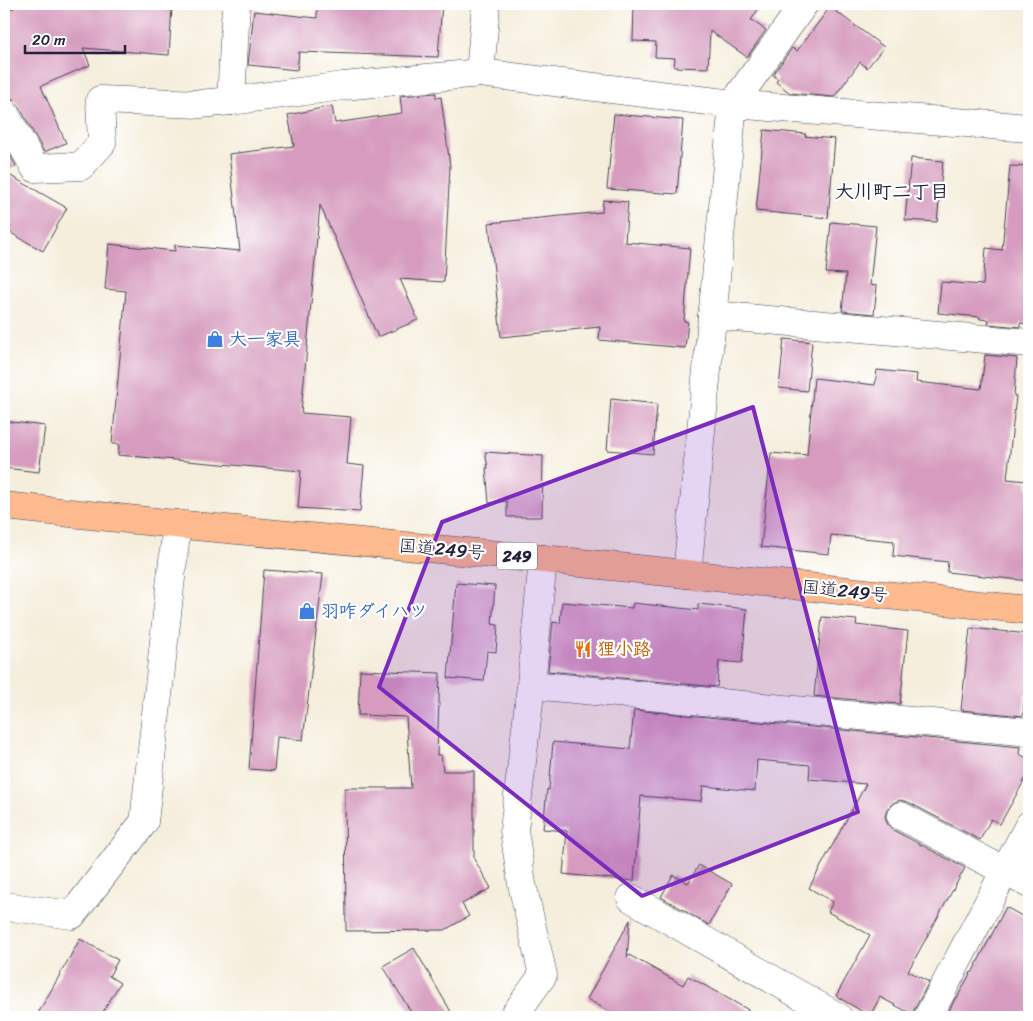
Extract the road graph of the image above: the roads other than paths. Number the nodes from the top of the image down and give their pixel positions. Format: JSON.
{"nodes":[{"id":1,"x":236,"y":4,"type":"edge"},
{"id":2,"x":486,"y":4,"type":"edge"},
{"id":3,"x":804,"y":4,"type":"edge"},
{"id":4,"x":480,"y":73,"type":"junction"},
{"id":5,"x":231,"y":101,"type":"junction"},
{"id":6,"x":733,"y":104,"type":"junction"},
{"id":7,"x":4,"y":112,"type":"edge"},
{"id":8,"x":1029,"y":128,"type":"edge"},
{"id":9,"x":712,"y":315,"type":"junction"},
{"id":10,"x":1029,"y":343,"type":"edge"},
{"id":11,"x":4,"y":506,"type":"edge"},
{"id":12,"x":177,"y":524,"type":"junction"},
{"id":13,"x":543,"y":559,"type":"junction"},
{"id":14,"x":687,"y":574,"type":"junction"},
{"id":15,"x":1029,"y":610,"type":"edge"},
{"id":16,"x":531,"y":685,"type":"junction"},
{"id":17,"x":1029,"y":732,"type":"edge"},
{"id":18,"x":901,"y":816,"type":"dead end"},
{"id":19,"x":1029,"y":825,"type":"edge"},
{"id":20,"x":1005,"y":871,"type":"junction"},
{"id":21,"x":1029,"y":884,"type":"edge"},
{"id":22,"x":631,"y":898,"type":"dead end"},
{"id":23,"x":4,"y":906,"type":"edge"},
{"id":24,"x":513,"y":1017,"type":"edge"},
{"id":25,"x":838,"y":1017,"type":"edge"},
{"id":26,"x":928,"y":1017,"type":"edge"}],
"edges":[{"from":1,"to":5,"type":"street"},
{"from":2,"to":4,"type":"street"},
{"from":3,"to":6,"type":"street"},
{"from":4,"to":5,"type":"street"},
{"from":4,"to":6,"type":"street"},
{"from":5,"to":7,"type":"street"},
{"from":6,"to":8,"type":"street"},
{"from":6,"to":9,"type":"street"},
{"from":9,"to":10,"type":"street"},
{"from":9,"to":14,"type":"street"},
{"from":11,"to":12,"type":"highway","name":"国道249号","number":"249"},
{"from":12,"to":13,"type":"highway","name":"国道249号","number":"249"},
{"from":12,"to":23,"type":"street"},
{"from":13,"to":14,"type":"highway","name":"国道249号","number":"249"},
{"from":13,"to":16,"type":"street"},
{"from":14,"to":15,"type":"highway","name":"国道249号","number":"249"},
{"from":16,"to":17,"type":"street"},
{"from":16,"to":24,"type":"street"},
{"from":18,"to":20,"type":"street"},
{"from":19,"to":20,"type":"street"},
{"from":20,"to":21,"type":"street"},
{"from":20,"to":26,"type":"street"},
{"from":22,"to":25,"type":"street"}]}
